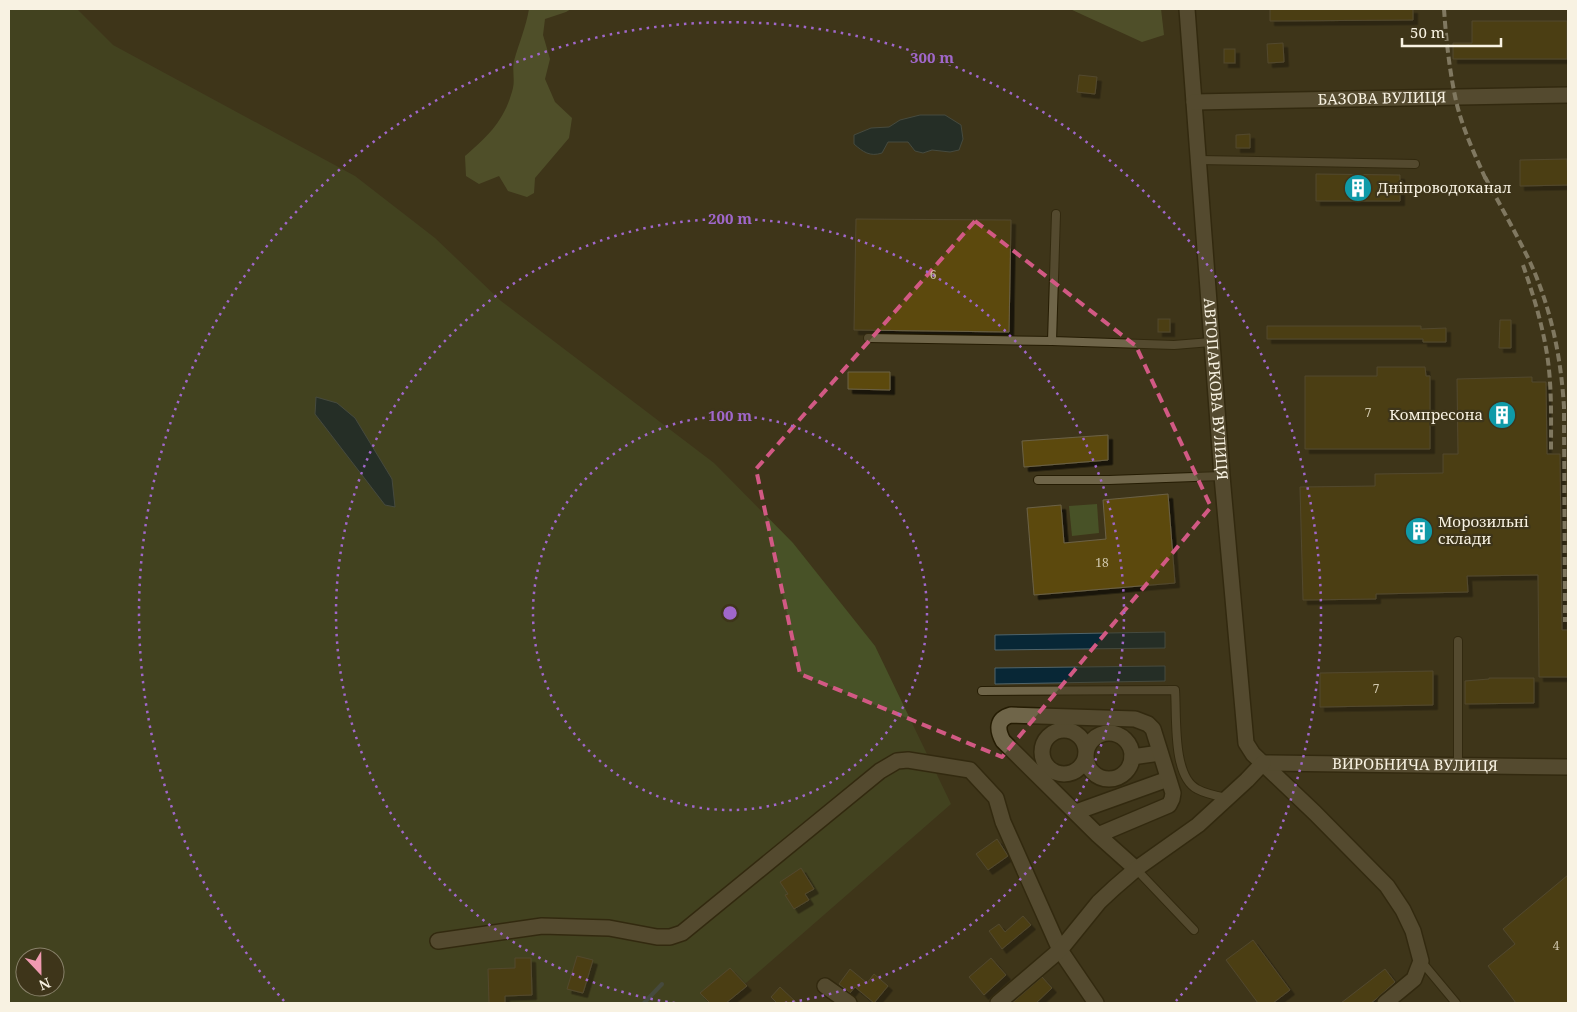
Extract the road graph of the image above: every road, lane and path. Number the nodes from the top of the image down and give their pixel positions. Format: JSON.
{"nodes":[{"id":1,"x":1187,"y":9,"type":"edge"},
{"id":2,"x":1568,"y":95,"type":"edge"},
{"id":3,"x":1194,"y":102,"type":"junction"},
{"id":4,"x":1198,"y":160,"type":"junction"},
{"id":5,"x":1415,"y":164,"type":"dead end"},
{"id":6,"x":1056,"y":214,"type":"dead end"},
{"id":7,"x":868,"y":338,"type":"dead end"},
{"id":8,"x":1052,"y":342,"type":"junction"},
{"id":9,"x":1211,"y":342,"type":"junction"},
{"id":10,"x":1222,"y":476,"type":"junction"},
{"id":11,"x":1038,"y":480,"type":"dead end"},
{"id":12,"x":1458,"y":641,"type":"dead end"},
{"id":13,"x":982,"y":691,"type":"dead end"},
{"id":14,"x":1160,"y":753,"type":"junction"},
{"id":15,"x":1132,"y":757,"type":"junction"},
{"id":16,"x":1264,"y":762,"type":"junction"},
{"id":17,"x":1458,"y":766,"type":"junction"},
{"id":18,"x":1568,"y":767,"type":"edge"},
{"id":19,"x":1168,"y":779,"type":"junction"},
{"id":20,"x":1227,"y":798,"type":"junction"},
{"id":21,"x":1076,"y":812,"type":"junction"},
{"id":22,"x":1098,"y":835,"type":"junction"},
{"id":23,"x":1136,"y":869,"type":"junction"},
{"id":24,"x":1194,"y":930,"type":"dead end"},
{"id":25,"x":438,"y":941,"type":"dead end"},
{"id":26,"x":1060,"y":950,"type":"junction"},
{"id":27,"x":1421,"y":961,"type":"junction"},
{"id":28,"x":825,"y":986,"type":"dead end"},
{"id":29,"x":849,"y":1003,"type":"edge"},
{"id":30,"x":998,"y":1003,"type":"edge"},
{"id":31,"x":1096,"y":1003,"type":"edge"},
{"id":32,"x":1385,"y":1003,"type":"edge"},
{"id":33,"x":1456,"y":1003,"type":"edge"}],
"edges":[{"from":1,"to":3,"type":"street","name":"АВТОПАРКОВА ВУЛИЦЯ"},
{"from":2,"to":3,"type":"street","name":"БАЗОВА ВУЛИЦЯ"},
{"from":3,"to":4,"type":"street","name":"АВТОПАРКОВА ВУЛИЦЯ"},
{"from":4,"to":5,"type":"lane"},
{"from":4,"to":9,"type":"street","name":"АВТОПАРКОВА ВУЛИЦЯ"},
{"from":6,"to":8,"type":"lane"},
{"from":7,"to":8,"type":"lane"},
{"from":8,"to":9,"type":"lane"},
{"from":9,"to":10,"type":"street","name":"АВТОПАРКОВА ВУЛИЦЯ"},
{"from":10,"to":11,"type":"lane"},
{"from":10,"to":16,"type":"street","name":"АВТОПАРКОВА ВУЛИЦЯ"},
{"from":12,"to":17,"type":"lane"},
{"from":13,"to":20,"type":"lane"},
{"from":14,"to":15,"type":"street"},
{"from":14,"to":19,"type":"street"},
{"from":14,"to":21,"type":"street"},
{"from":15,"to":15,"type":"street"},
{"from":16,"to":17,"type":"street","name":"ВИРОБНИЧА ВУЛИЦЯ"},
{"from":16,"to":20,"type":"street"},
{"from":16,"to":27,"type":"street","name":"АВТОПАРКОВА ВУЛИЦЯ"},
{"from":17,"to":18,"type":"street","name":"ВИРОБНИЧА ВУЛИЦЯ"},
{"from":19,"to":21,"type":"street"},
{"from":19,"to":22,"type":"street"},
{"from":20,"to":23,"type":"street"},
{"from":21,"to":22,"type":"street"},
{"from":22,"to":23,"type":"street"},
{"from":23,"to":24,"type":"lane"},
{"from":23,"to":26,"type":"street"},
{"from":25,"to":26,"type":"street"},
{"from":26,"to":30,"type":"street"},
{"from":26,"to":31,"type":"street"},
{"from":27,"to":32,"type":"street"},
{"from":27,"to":33,"type":"lane"},
{"from":28,"to":29,"type":"street"}]}
